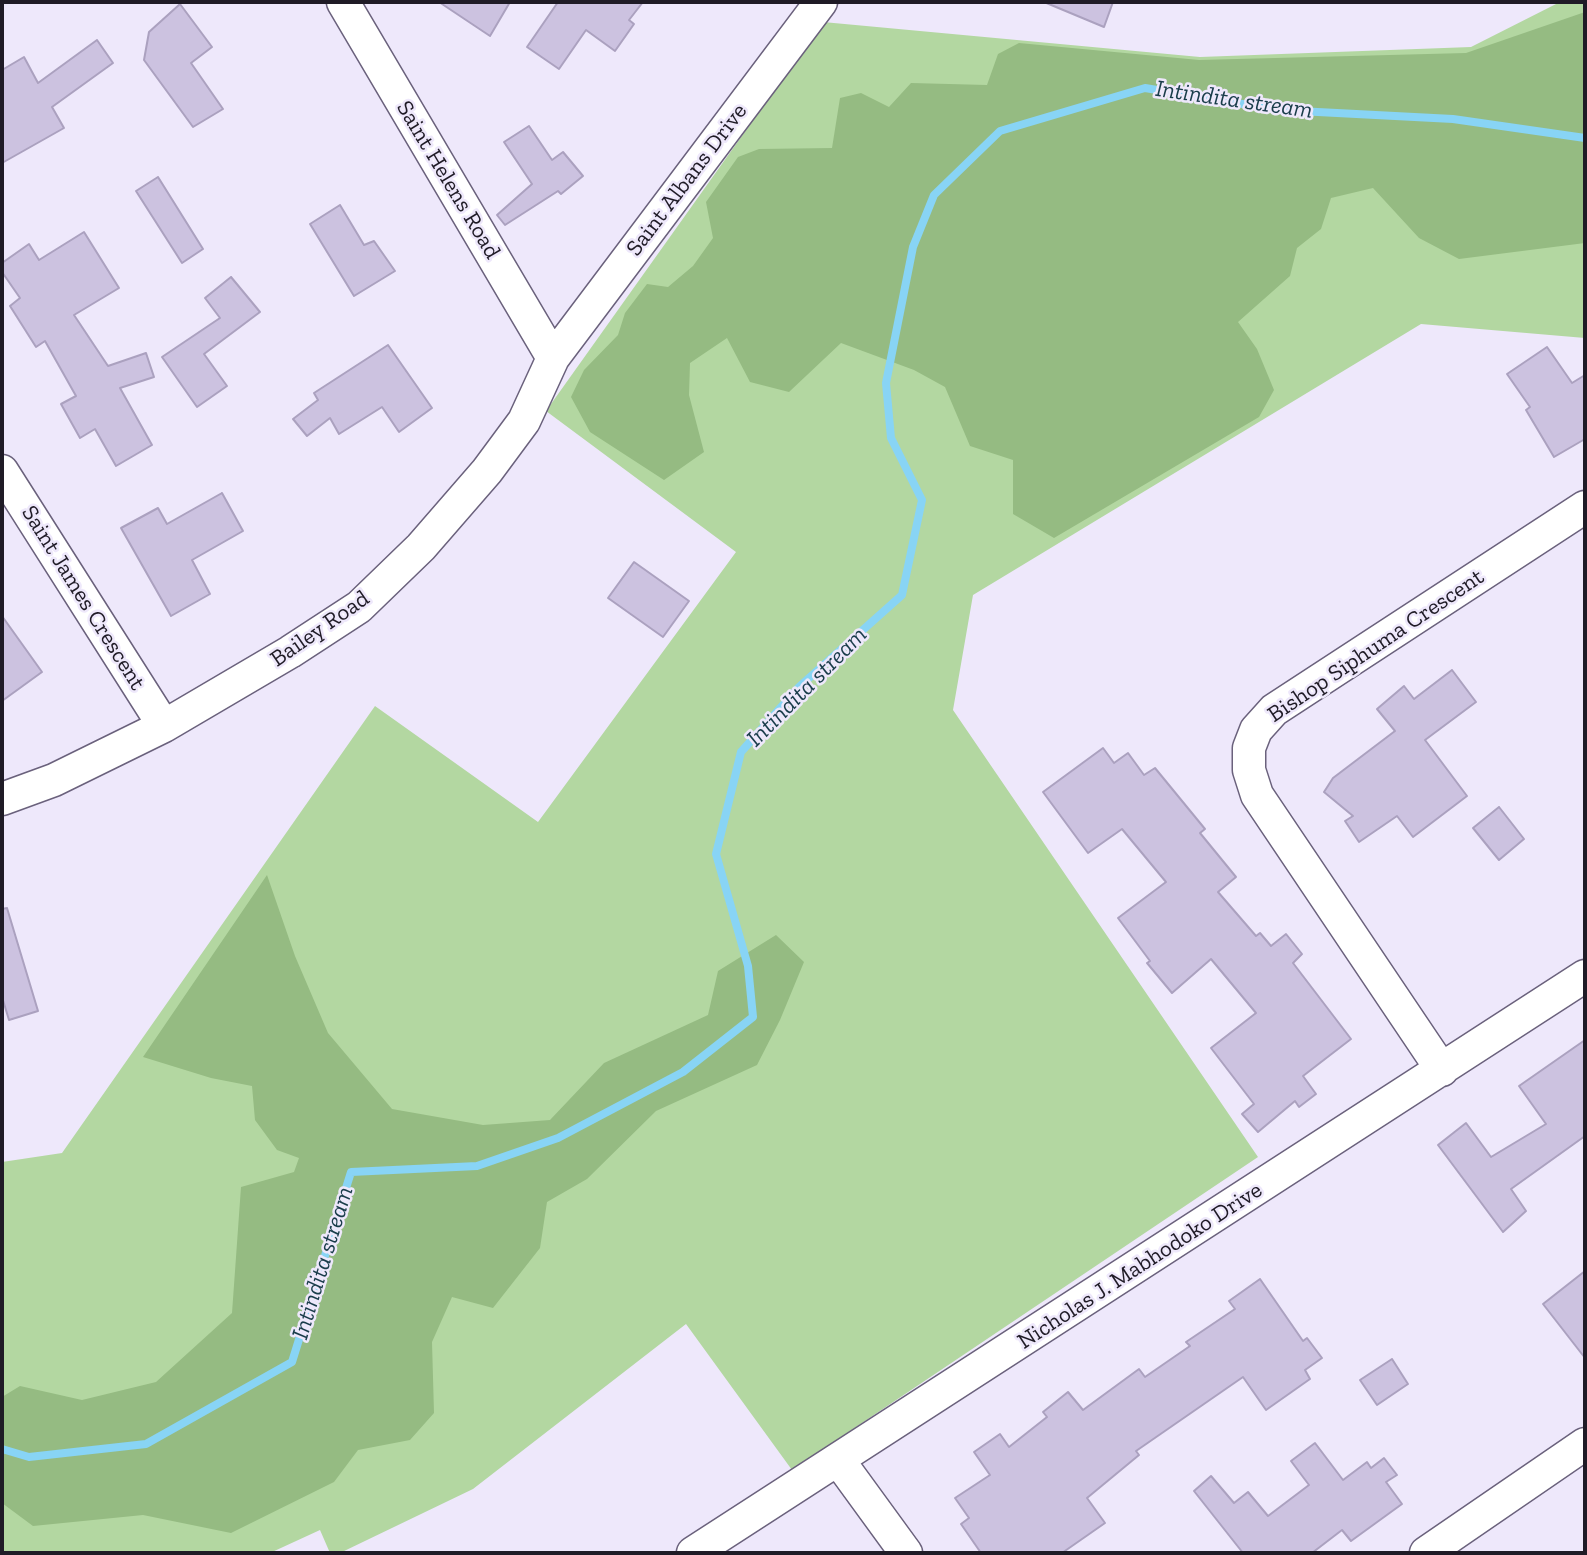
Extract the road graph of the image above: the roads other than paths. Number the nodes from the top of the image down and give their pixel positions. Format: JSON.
{"nodes":[{"id":1,"x":343,"y":2,"type":"edge"},
{"id":2,"x":821,"y":2,"type":"edge"},
{"id":3,"x":553,"y":358,"type":"junction"},
{"id":4,"x":2,"y":471,"type":"edge"},
{"id":5,"x":1585,"y":507,"type":"edge"},
{"id":6,"x":164,"y":726,"type":"junction"},
{"id":7,"x":2,"y":799,"type":"edge"},
{"id":8,"x":1585,"y":976,"type":"edge"},
{"id":9,"x":1442,"y":1070,"type":"junction"},
{"id":10,"x":1585,"y":1444,"type":"edge"},
{"id":11,"x":839,"y":1461,"type":"junction"},
{"id":12,"x":693,"y":1553,"type":"edge"},
{"id":13,"x":906,"y":1553,"type":"edge"},
{"id":14,"x":1426,"y":1553,"type":"edge"}],
"edges":[{"from":1,"to":3,"type":"street","name":"Saint Helens Road"},
{"from":2,"to":3,"type":"street","name":"Saint Albans Drive"},
{"from":3,"to":6,"type":"street","name":"Bailey Road"},
{"from":4,"to":6,"type":"street","name":"Saint James Crescent"},
{"from":5,"to":9,"type":"street","name":"Bishop Siphuma Crescent"},
{"from":6,"to":7,"type":"street","name":"Bailey Road"},
{"from":8,"to":9,"type":"street","name":"Nicholas J. Mabhodoko Drive"},
{"from":9,"to":11,"type":"street","name":"Nicholas J. Mabhodoko Drive"},
{"from":10,"to":14,"type":"street"},
{"from":11,"to":12,"type":"street","name":"Nicholas J. Mabhodoko Drive"},
{"from":11,"to":13,"type":"street"}]}
